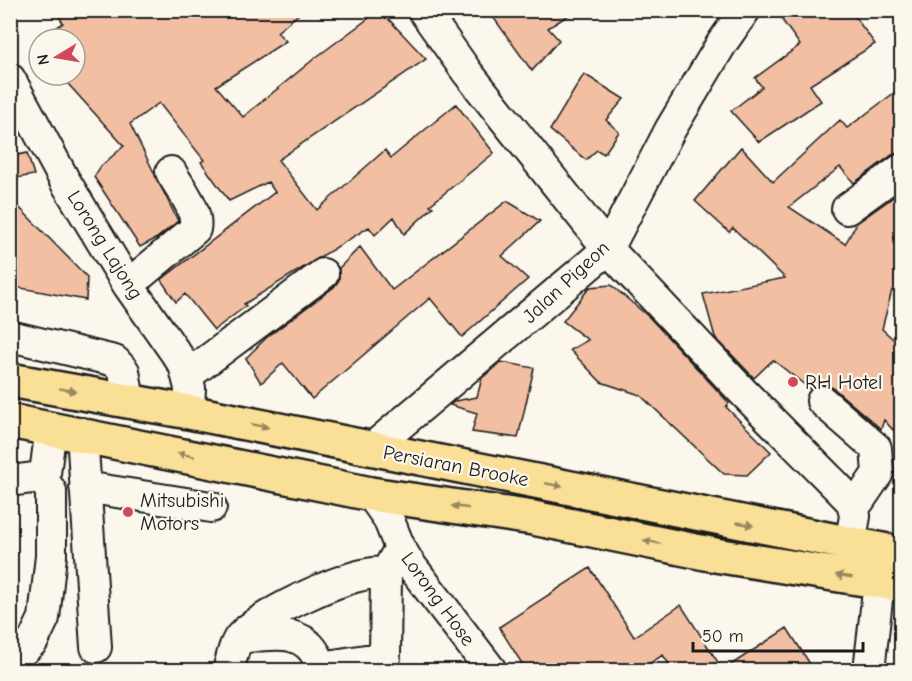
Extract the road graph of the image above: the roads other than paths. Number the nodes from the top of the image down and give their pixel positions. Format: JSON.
{"nodes":[{"id":1,"x":423,"y":10,"type":"edge"},
{"id":2,"x":745,"y":10,"type":"edge"},
{"id":3,"x":10,"y":79,"type":"edge"},
{"id":4,"x":902,"y":169,"type":"edge"},
{"id":5,"x":171,"y":172,"type":"dead end"},
{"id":6,"x":847,"y":209,"type":"dead end"},
{"id":7,"x":608,"y":249,"type":"junction"},
{"id":8,"x":322,"y":274,"type":"dead end"},
{"id":9,"x":128,"y":285,"type":"junction"},
{"id":10,"x":10,"y":336,"type":"edge"},
{"id":11,"x":188,"y":375,"type":"junction"},
{"id":12,"x":10,"y":380,"type":"edge"},
{"id":13,"x":129,"y":401,"type":"junction"},
{"id":14,"x":822,"y":401,"type":"dead end"},
{"id":15,"x":189,"y":412,"type":"junction"},
{"id":16,"x":10,"y":421,"type":"edge"},
{"id":17,"x":51,"y":428,"type":"junction"},
{"id":18,"x":82,"y":434,"type":"junction"},
{"id":19,"x":371,"y":449,"type":"junction"},
{"id":20,"x":45,"y":480,"type":"junction"},
{"id":21,"x":10,"y":481,"type":"edge"},
{"id":22,"x":85,"y":487,"type":"junction"},
{"id":23,"x":371,"y":494,"type":"junction"},
{"id":24,"x":852,"y":502,"type":"junction"},
{"id":25,"x":211,"y":507,"type":"dead end"},
{"id":26,"x":850,"y":545,"type":"junction"},
{"id":27,"x":902,"y":554,"type":"edge"},
{"id":28,"x":392,"y":560,"type":"junction"},
{"id":29,"x":890,"y":584,"type":"edge"},
{"id":30,"x":239,"y":638,"type":"junction"},
{"id":31,"x":96,"y":647,"type":"dead end"},
{"id":32,"x":10,"y":658,"type":"edge"},
{"id":33,"x":228,"y":670,"type":"edge"},
{"id":34,"x":491,"y":670,"type":"edge"},
{"id":35,"x":868,"y":670,"type":"edge"}],
"edges":[{"from":1,"to":7,"type":"street"},
{"from":2,"to":7,"type":"street","name":"Jalan Pigeon"},
{"from":3,"to":9,"type":"street","name":"Lorong Lajong"},
{"from":4,"to":6,"type":"street"},
{"from":5,"to":9,"type":"street"},
{"from":7,"to":19,"type":"street","name":"Jalan Pigeon"},
{"from":7,"to":24,"type":"street"},
{"from":8,"to":11,"type":"street"},
{"from":9,"to":11,"type":"street","name":"Lorong Lajong"},
{"from":10,"to":13,"type":"street"},
{"from":11,"to":15,"type":"street"},
{"from":12,"to":13,"type":"main road","name":"Persiaran Brooke","one_way":true},
{"from":13,"to":15,"type":"main road","name":"Persiaran Brooke"},
{"from":14,"to":24,"type":"street"},
{"from":15,"to":19,"type":"main road","name":"Persiaran Brooke","one_way":true},
{"from":16,"to":17,"type":"main road","name":"Persiaran Brooke"},
{"from":17,"to":18,"type":"main road","name":"Persiaran Brooke"},
{"from":17,"to":20,"type":"street"},
{"from":18,"to":22,"type":"street"},
{"from":23,"to":18,"type":"main road","name":"Persiaran Brooke","one_way":true},
{"from":19,"to":26,"type":"main road","name":"Persiaran Brooke","one_way":true},
{"from":20,"to":21,"type":"street"},
{"from":20,"to":32,"type":"street"},
{"from":22,"to":25,"type":"street"},
{"from":22,"to":31,"type":"street"},
{"from":23,"to":28,"type":"street","name":"Lorong Hose"},
{"from":29,"to":23,"type":"main road","name":"Persiaran Brooke","one_way":true},
{"from":24,"to":26,"type":"street"},
{"from":26,"to":27,"type":"main road","name":"Persiaran Brooke"},
{"from":28,"to":30,"type":"street"},
{"from":28,"to":30,"type":"street"},
{"from":28,"to":34,"type":"street","name":"Lorong Hose"},
{"from":29,"to":35,"type":"street"},
{"from":30,"to":33,"type":"street"}]}
